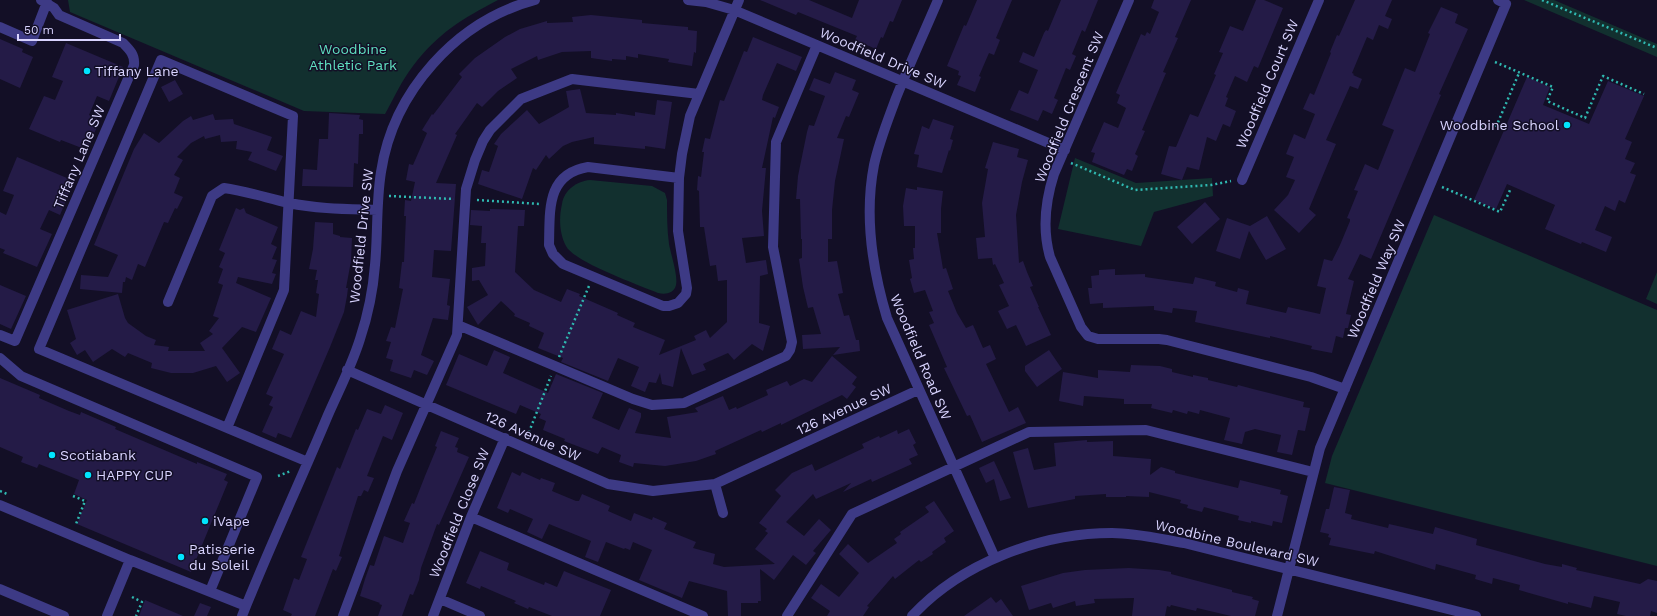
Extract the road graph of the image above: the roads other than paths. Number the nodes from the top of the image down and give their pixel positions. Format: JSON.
{"nodes":[{"id":1,"x":535,"y":0,"type":"edge"},
{"id":2,"x":688,"y":0,"type":"edge"},
{"id":3,"x":739,"y":0,"type":"edge"},
{"id":4,"x":938,"y":0,"type":"edge"},
{"id":5,"x":1129,"y":0,"type":"edge"},
{"id":6,"x":1319,"y":0,"type":"edge"},
{"id":7,"x":1502,"y":2,"type":"edge"},
{"id":8,"x":48,"y":3,"type":"edge"},
{"id":9,"x":734,"y":10,"type":"junction"},
{"id":10,"x":0,"y":27,"type":"edge"},
{"id":11,"x":817,"y":46,"type":"junction"},
{"id":12,"x":903,"y":82,"type":"junction"},
{"id":13,"x":698,"y":94,"type":"junction"},
{"id":14,"x":1065,"y":150,"type":"junction"},
{"id":15,"x":678,"y":178,"type":"junction"},
{"id":16,"x":1242,"y":180,"type":"road end"},
{"id":17,"x":289,"y":203,"type":"junction"},
{"id":18,"x":378,"y":210,"type":"junction"},
{"id":19,"x":168,"y":302,"type":"dead end"},
{"id":20,"x":458,"y":325,"type":"junction"},
{"id":21,"x":0,"y":335,"type":"edge"},
{"id":22,"x":0,"y":358,"type":"edge"},
{"id":23,"x":347,"y":370,"type":"junction"},
{"id":24,"x":1345,"y":389,"type":"junction"},
{"id":25,"x":918,"y":390,"type":"junction"},
{"id":26,"x":425,"y":404,"type":"junction"},
{"id":27,"x":227,"y":428,"type":"junction"},
{"id":28,"x":505,"y":438,"type":"junction"},
{"id":29,"x":308,"y":462,"type":"junction"},
{"id":30,"x":954,"y":468,"type":"junction"},
{"id":31,"x":1313,"y":472,"type":"junction"},
{"id":32,"x":715,"y":484,"type":"junction"},
{"id":33,"x":0,"y":504,"type":"edge"},
{"id":34,"x":723,"y":513,"type":"dead end"},
{"id":35,"x":471,"y":517,"type":"junction"},
{"id":36,"x":995,"y":558,"type":"junction"},
{"id":37,"x":130,"y":560,"type":"junction"},
{"id":38,"x":1290,"y":570,"type":"junction"},
{"id":39,"x":0,"y":589,"type":"edge"},
{"id":40,"x":210,"y":591,"type":"junction"},
{"id":41,"x":440,"y":599,"type":"junction"},
{"id":42,"x":244,"y":611,"type":"edge"},
{"id":43,"x":64,"y":616,"type":"edge"},
{"id":44,"x":107,"y":616,"type":"edge"},
{"id":45,"x":343,"y":616,"type":"edge"},
{"id":46,"x":433,"y":616,"type":"edge"},
{"id":47,"x":480,"y":616,"type":"edge"},
{"id":48,"x":703,"y":616,"type":"edge"},
{"id":49,"x":787,"y":616,"type":"edge"},
{"id":50,"x":912,"y":616,"type":"edge"},
{"id":51,"x":1277,"y":616,"type":"edge"},
{"id":52,"x":1476,"y":616,"type":"edge"}],
"edges":[{"from":1,"to":18,"type":"street","name":"Woodfield Drive SW"},
{"from":2,"to":9,"type":"street","name":"Woodfield Drive SW"},
{"from":3,"to":9,"type":"street"},
{"from":4,"to":12,"type":"street","name":"Woodfield Road SW"},
{"from":5,"to":14,"type":"street","name":"Woodfield Crescent SW"},
{"from":6,"to":16,"type":"street","name":"Woodfield Court SW"},
{"from":7,"to":24,"type":"street","name":"Woodfield Way SW"},
{"from":8,"to":10,"type":"street","name":"Tiffany Lane SW"},
{"from":8,"to":21,"type":"street","name":"Tiffany Lane SW"},
{"from":9,"to":11,"type":"street","name":"Woodfield Drive SW"},
{"from":9,"to":13,"type":"street"},
{"from":11,"to":12,"type":"street","name":"Woodfield Drive SW"},
{"from":11,"to":20,"type":"street"},
{"from":12,"to":14,"type":"street","name":"Woodfield Drive SW"},
{"from":12,"to":25,"type":"street","name":"Woodfield Road SW"},
{"from":13,"to":15,"type":"street"},
{"from":13,"to":20,"type":"street"},
{"from":14,"to":24,"type":"street","name":"Woodfield Crescent SW"},
{"from":15,"to":15,"type":"street"},
{"from":17,"to":18,"type":"street"},
{"from":17,"to":19,"type":"street"},
{"from":17,"to":27,"type":"street"},
{"from":17,"to":27,"type":"street"},
{"from":18,"to":23,"type":"street","name":"Woodfield Drive SW"},
{"from":20,"to":26,"type":"street"},
{"from":22,"to":40,"type":"street"},
{"from":23,"to":26,"type":"street","name":"126 Avenue SW"},
{"from":23,"to":29,"type":"street","name":"Woodfield Drive SW"},
{"from":24,"to":31,"type":"street","name":"Woodfield Way SW"},
{"from":25,"to":30,"type":"street","name":"Woodfield Road SW"},
{"from":25,"to":32,"type":"street","name":"126 Avenue SW"},
{"from":26,"to":28,"type":"street","name":"126 Avenue SW"},
{"from":26,"to":45,"type":"street"},
{"from":27,"to":29,"type":"street"},
{"from":28,"to":32,"type":"street","name":"126 Avenue SW"},
{"from":28,"to":35,"type":"street","name":"Woodfield Close SW"},
{"from":29,"to":42,"type":"street","name":"Woodfield Drive SW"},
{"from":30,"to":31,"type":"street"},
{"from":30,"to":36,"type":"street","name":"Woodfield Road SW"},
{"from":30,"to":49,"type":"street"},
{"from":31,"to":38,"type":"street","name":"Woodfield Way SW"},
{"from":32,"to":34,"type":"street"},
{"from":33,"to":37,"type":"street"},
{"from":35,"to":41,"type":"street","name":"Woodfield Close SW"},
{"from":35,"to":48,"type":"street"},
{"from":36,"to":38,"type":"street","name":"Woodbine Boulevard SW"},
{"from":36,"to":50,"type":"street","name":"Woodbine Boulevard SW"},
{"from":37,"to":40,"type":"street"},
{"from":37,"to":44,"type":"street"},
{"from":38,"to":51,"type":"street","name":"Woodfield Way SW"},
{"from":38,"to":52,"type":"street","name":"Woodbine Boulevard SW"},
{"from":39,"to":43,"type":"street"},
{"from":40,"to":42,"type":"street"},
{"from":41,"to":46,"type":"street","name":"Woodfield Close SW"},
{"from":41,"to":47,"type":"street","name":"Woodfield Close SW"}]}
